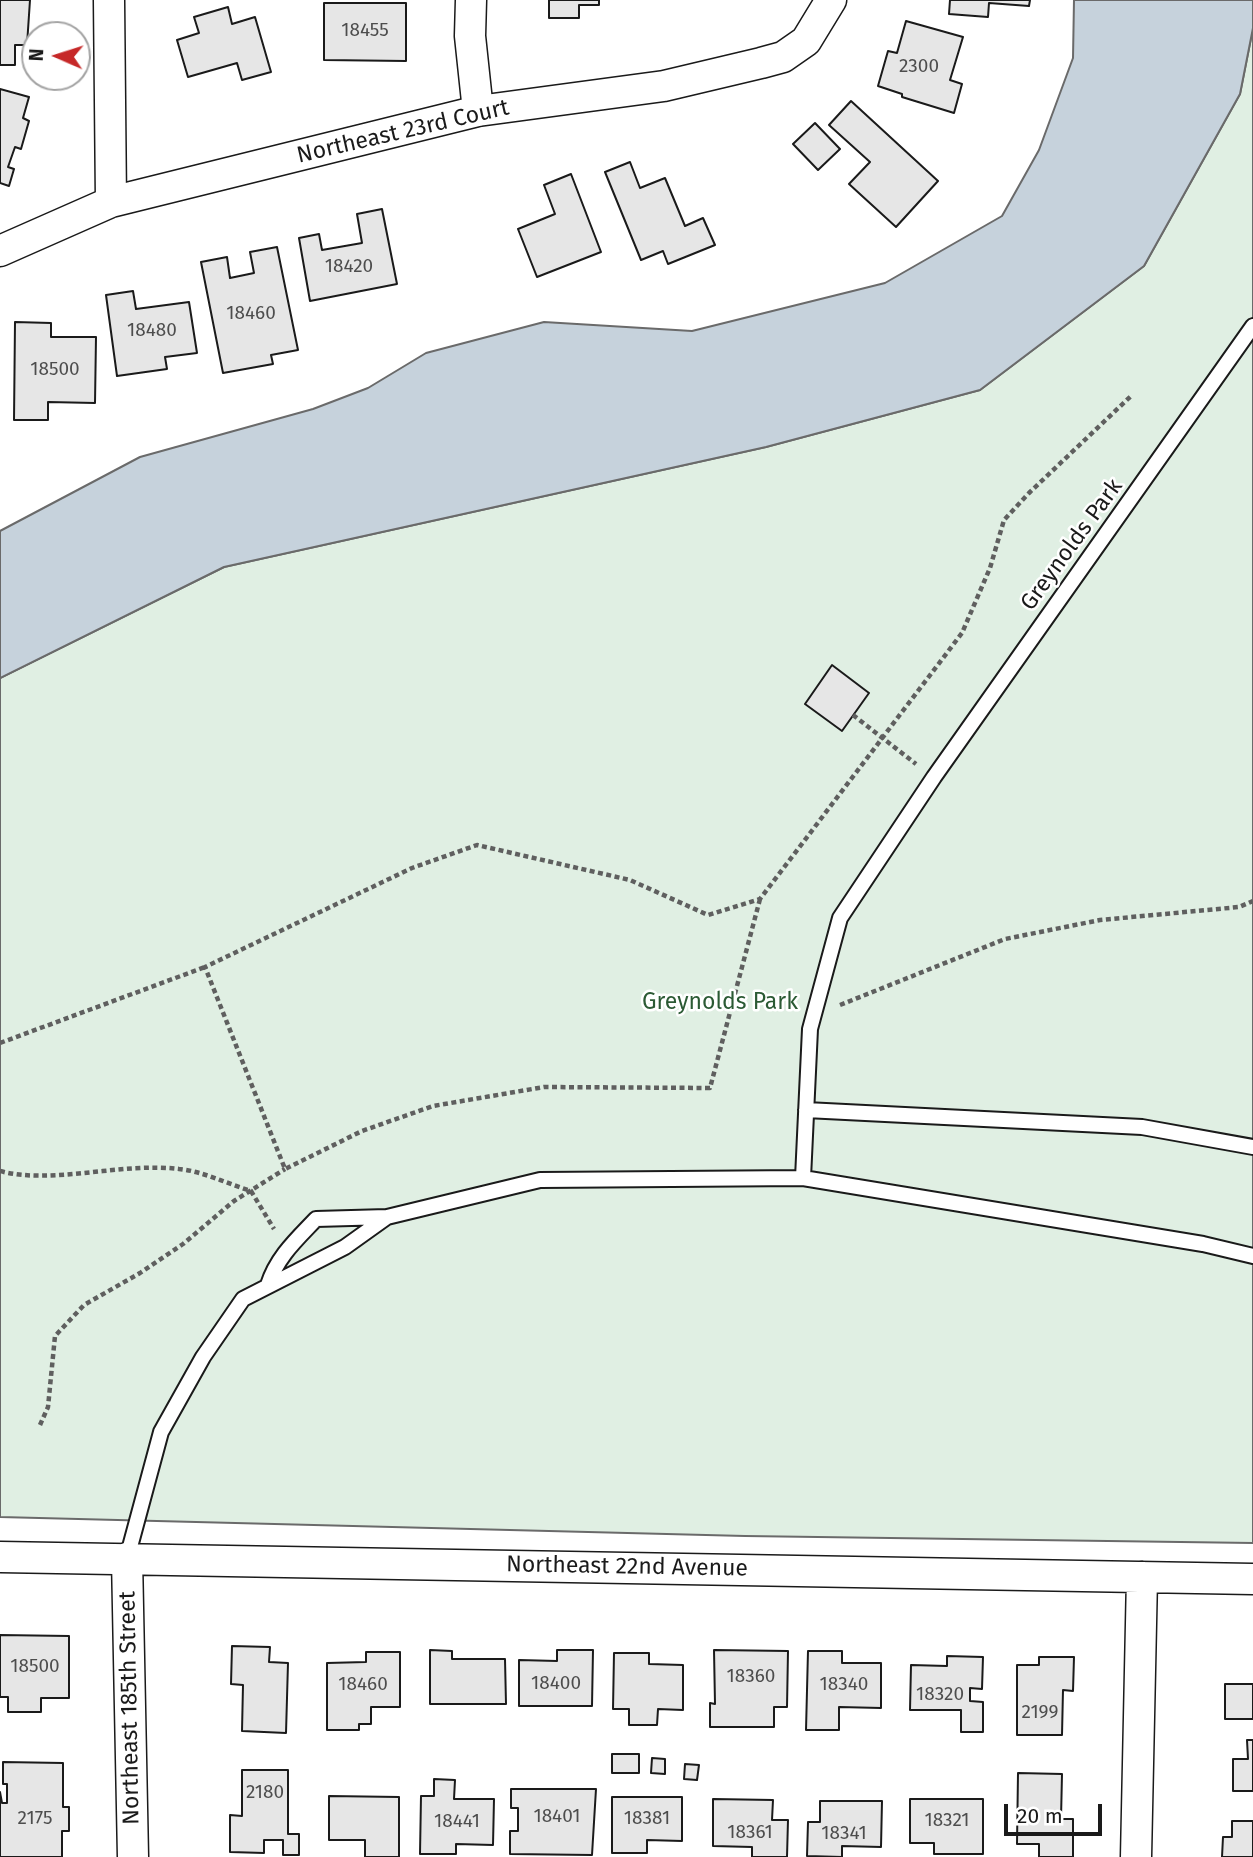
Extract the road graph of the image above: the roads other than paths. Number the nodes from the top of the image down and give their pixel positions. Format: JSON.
{"nodes":[{"id":1,"x":109,"y":0,"type":"edge"},
{"id":2,"x":471,"y":0,"type":"edge"},
{"id":3,"x":831,"y":0,"type":"edge"},
{"id":4,"x":478,"y":111,"type":"junction"},
{"id":5,"x":111,"y":202,"type":"junction"},
{"id":6,"x":0,"y":251,"type":"edge"},
{"id":7,"x":1253,"y":326,"type":"edge"},
{"id":8,"x":806,"y":1110,"type":"junction"},
{"id":9,"x":1253,"y":1147,"type":"edge"},
{"id":10,"x":803,"y":1178,"type":"junction"},
{"id":11,"x":387,"y":1217,"type":"junction"},
{"id":12,"x":1253,"y":1256,"type":"edge"},
{"id":13,"x":268,"y":1285,"type":"junction"},
{"id":14,"x":0,"y":1557,"type":"edge"},
{"id":15,"x":127,"y":1558,"type":"junction"},
{"id":16,"x":1142,"y":1577,"type":"junction"},
{"id":17,"x":1253,"y":1578,"type":"edge"},
{"id":18,"x":133,"y":1857,"type":"edge"},
{"id":19,"x":1136,"y":1857,"type":"edge"}],
"edges":[{"from":1,"to":5,"type":"street"},
{"from":2,"to":4,"type":"street"},
{"from":3,"to":4,"type":"street","name":"Northeast 23rd Court"},
{"from":4,"to":5,"type":"street","name":"Northeast 23rd Court"},
{"from":5,"to":6,"type":"street","name":"Northeast 23rd Court"},
{"from":7,"to":8,"type":"lane","name":"Greynolds Park"},
{"from":8,"to":9,"type":"lane"},
{"from":8,"to":10,"type":"lane","name":"Greynolds Park"},
{"from":10,"to":11,"type":"lane"},
{"from":10,"to":12,"type":"lane"},
{"from":11,"to":13,"type":"lane"},
{"from":11,"to":13,"type":"lane"},
{"from":13,"to":15,"type":"lane"},
{"from":14,"to":15,"type":"street","name":"Northeast 22nd Avenue"},
{"from":15,"to":16,"type":"street","name":"Northeast 22nd Avenue"},
{"from":15,"to":18,"type":"street","name":"Northeast 185th Street"},
{"from":16,"to":17,"type":"street","name":"Northeast 22nd Avenue"},
{"from":16,"to":19,"type":"street"}]}
